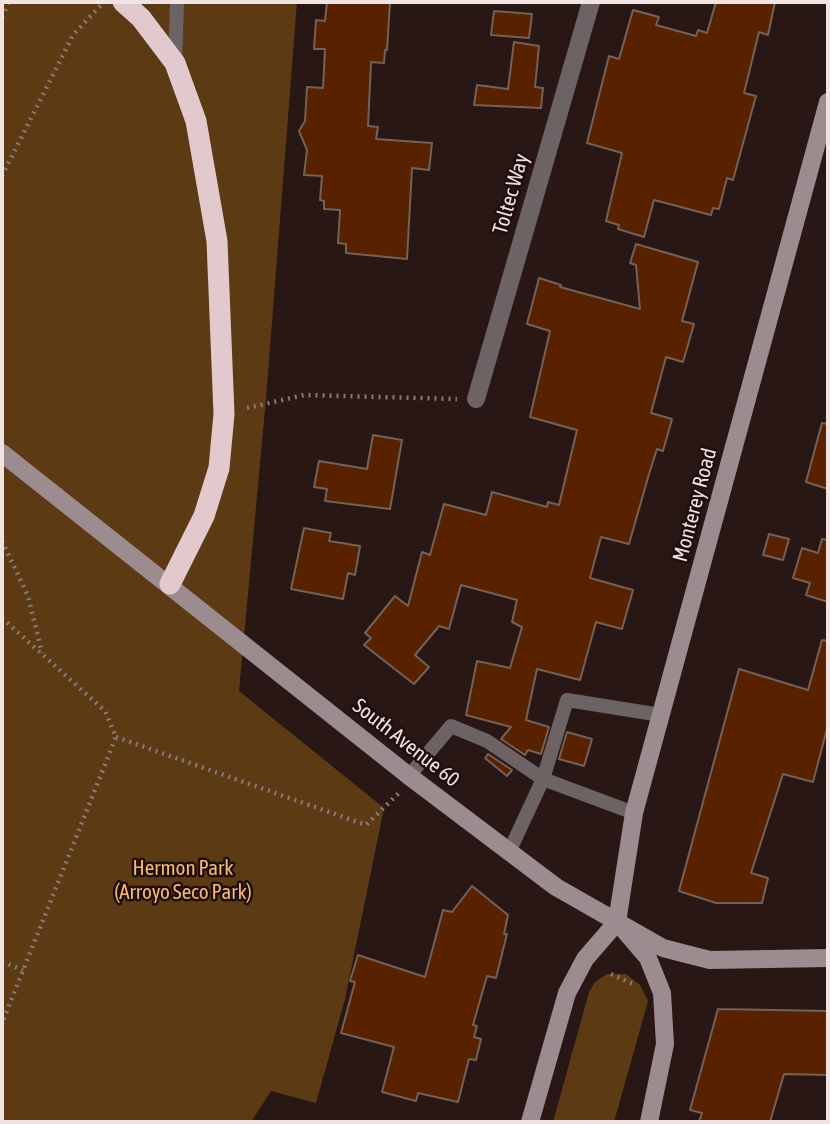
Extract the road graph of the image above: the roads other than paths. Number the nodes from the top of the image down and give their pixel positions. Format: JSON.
{"nodes":[{"id":1,"x":123,"y":2,"type":"edge"},
{"id":2,"x":177,"y":2,"type":"edge"},
{"id":3,"x":591,"y":2,"type":"edge"},
{"id":4,"x":175,"y":63,"type":"junction"},
{"id":5,"x":828,"y":102,"type":"edge"},
{"id":6,"x":475,"y":399,"type":"road end"},
{"id":7,"x":2,"y":453,"type":"edge"},
{"id":8,"x":170,"y":584,"type":"junction"},
{"id":9,"x":661,"y":715,"type":"junction"},
{"id":10,"x":411,"y":777,"type":"junction"},
{"id":11,"x":543,"y":779,"type":"junction"},
{"id":12,"x":634,"y":813,"type":"junction"},
{"id":13,"x":509,"y":852,"type":"junction"},
{"id":14,"x":617,"y":922,"type":"junction"},
{"id":15,"x":828,"y":958,"type":"edge"},
{"id":16,"x":530,"y":1122,"type":"edge"},
{"id":17,"x":649,"y":1122,"type":"edge"}],
"edges":[{"from":1,"to":4,"type":"highway"},
{"from":2,"to":4,"type":"lane"},
{"from":3,"to":6,"type":"street","name":"Toltec Way"},
{"from":4,"to":8,"type":"highway"},
{"from":5,"to":9,"type":"street","name":"Monterey Road"},
{"from":7,"to":8,"type":"street","name":"South Avenue 60"},
{"from":8,"to":10,"type":"street","name":"South Avenue 60"},
{"from":9,"to":11,"type":"lane"},
{"from":9,"to":12,"type":"street","name":"Monterey Road"},
{"from":10,"to":11,"type":"lane"},
{"from":10,"to":13,"type":"street","name":"South Avenue 60"},
{"from":11,"to":12,"type":"lane"},
{"from":11,"to":13,"type":"lane"},
{"from":12,"to":14,"type":"street","name":"Monterey Road"},
{"from":13,"to":14,"type":"street","name":"South Avenue 60"},
{"from":14,"to":15,"type":"street","name":"South Avenue 60"},
{"from":14,"to":16,"type":"street"},
{"from":14,"to":17,"type":"street"}]}
